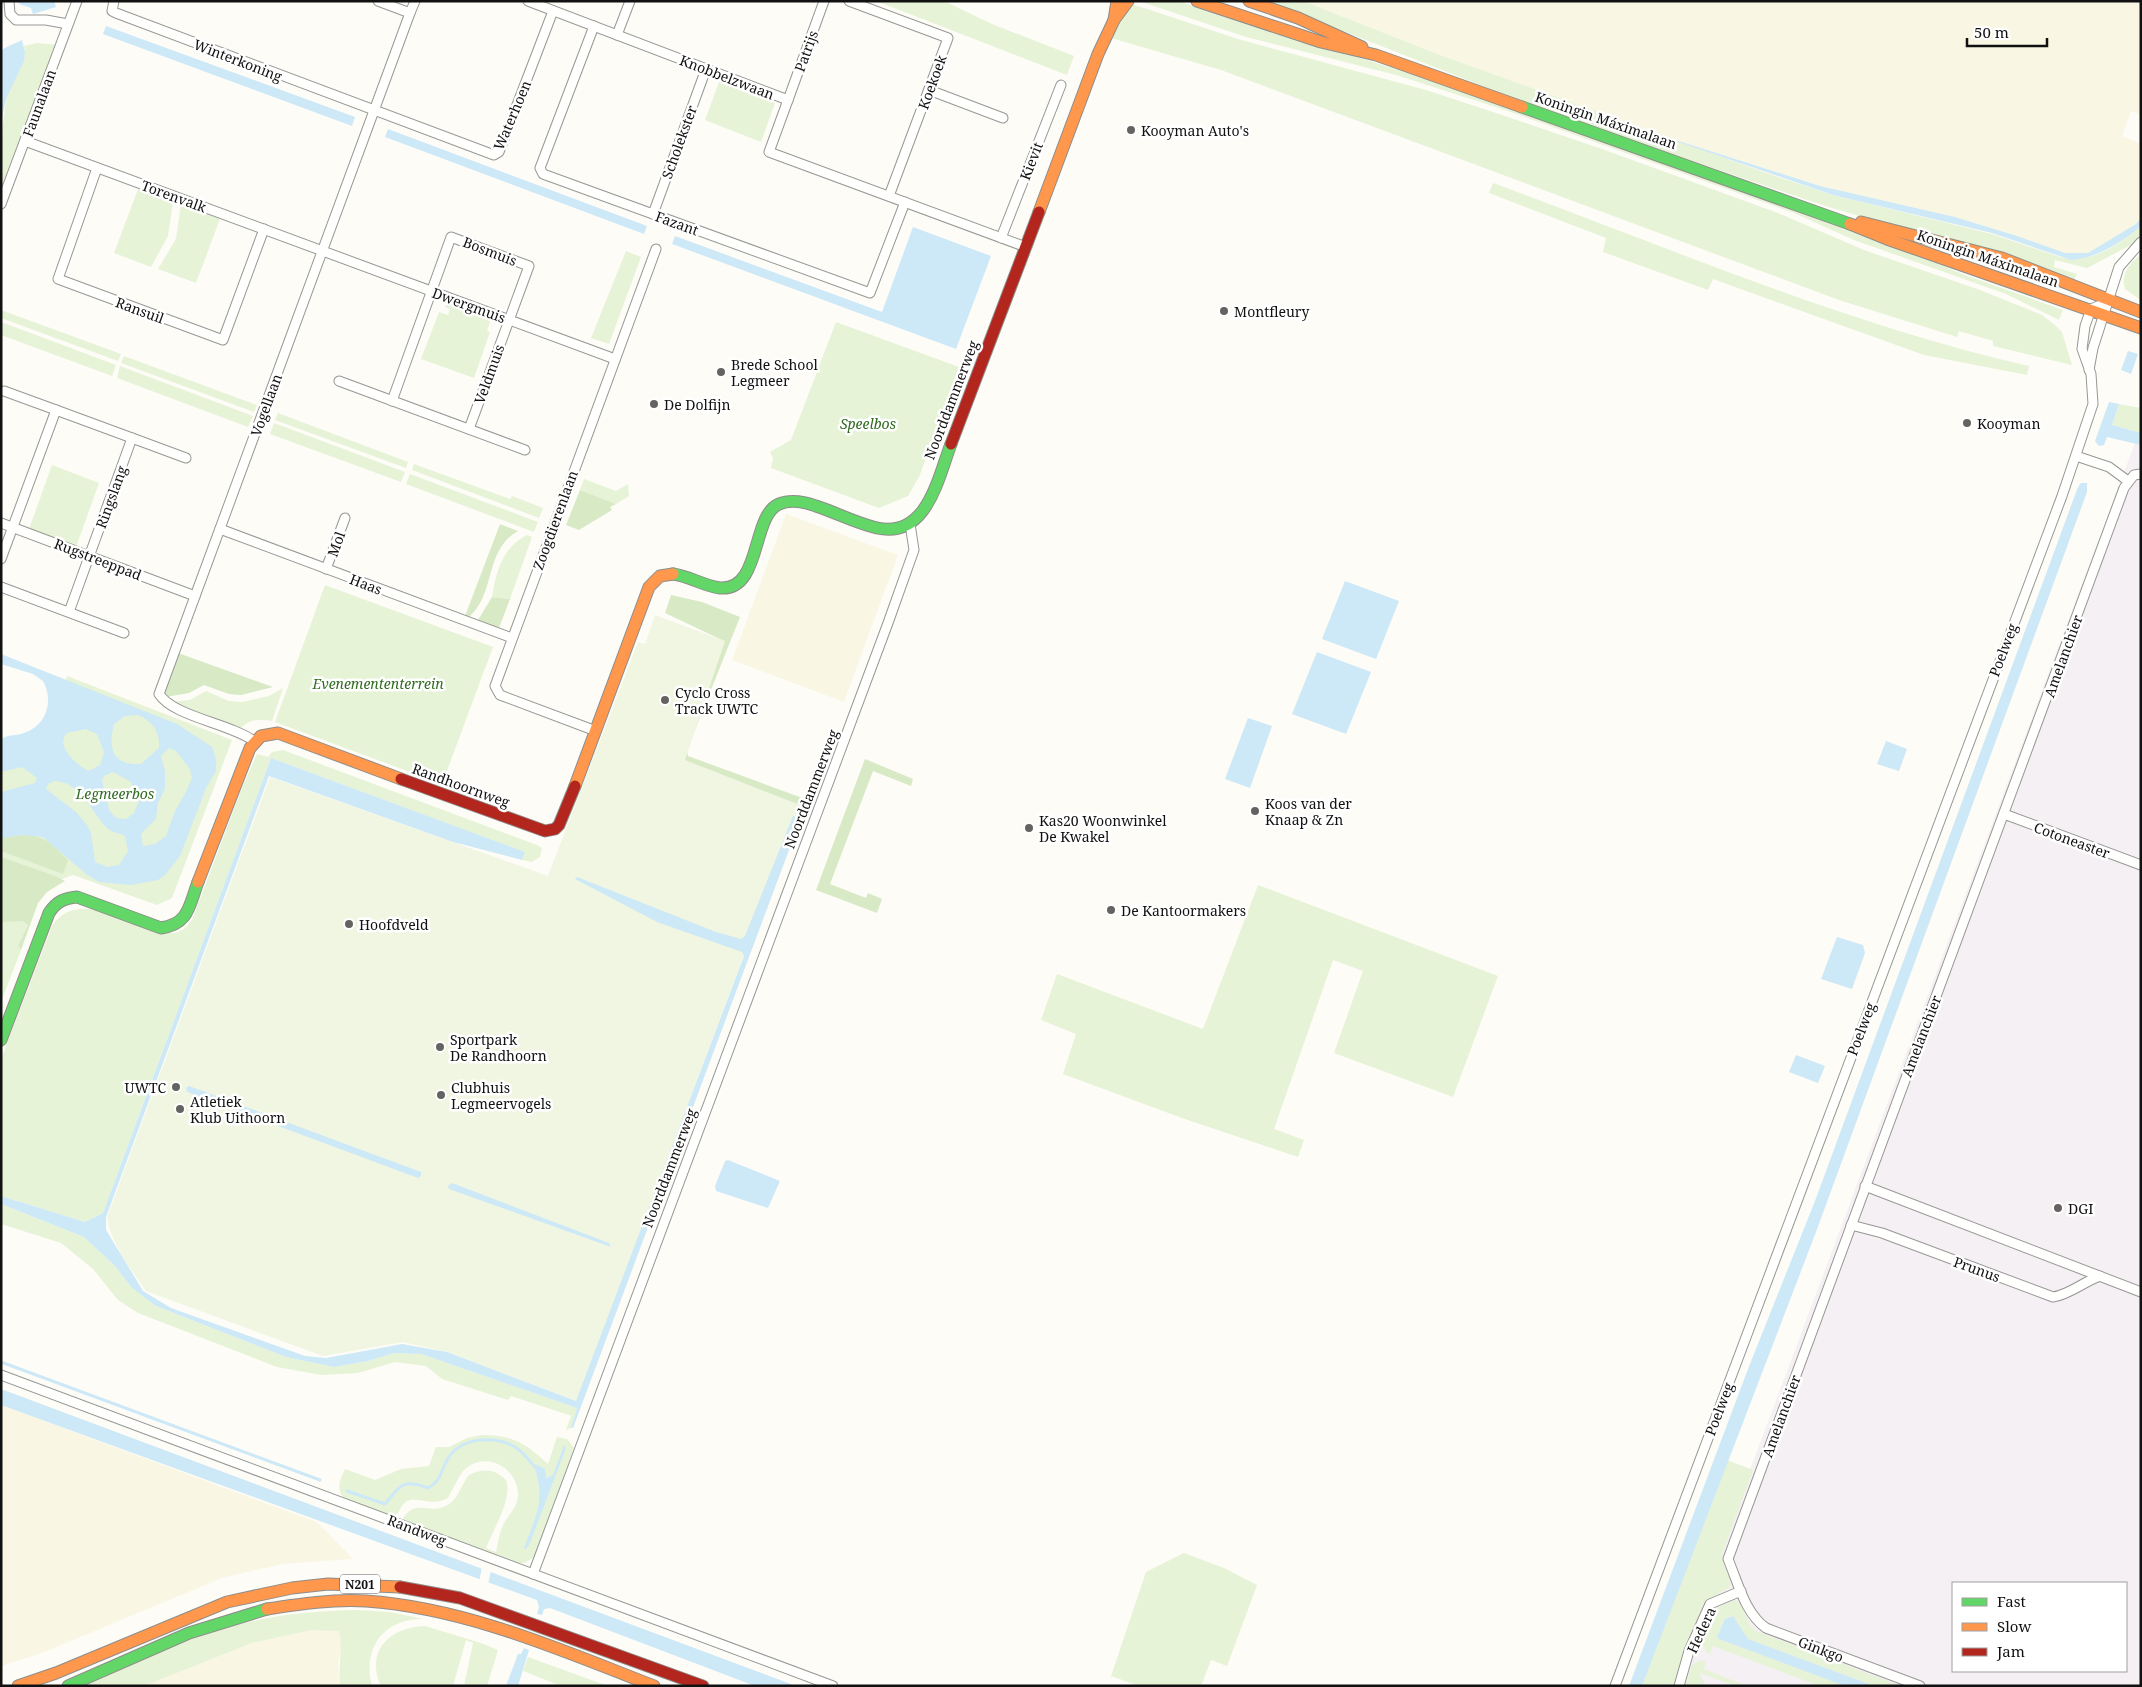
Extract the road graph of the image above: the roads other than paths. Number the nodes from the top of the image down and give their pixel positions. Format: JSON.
{"nodes":[{"id":1,"x":9,"y":1,"type":"edge"},
{"id":2,"x":77,"y":1,"type":"edge"},
{"id":3,"x":114,"y":1,"type":"edge"},
{"id":4,"x":378,"y":1,"type":"edge"},
{"id":5,"x":415,"y":1,"type":"edge"},
{"id":6,"x":528,"y":1,"type":"edge"},
{"id":7,"x":630,"y":1,"type":"edge"},
{"id":8,"x":824,"y":1,"type":"edge"},
{"id":9,"x":849,"y":1,"type":"edge"},
{"id":10,"x":1117,"y":1,"type":"edge"},
{"id":11,"x":1128,"y":1,"type":"edge"},
{"id":12,"x":1197,"y":1,"type":"edge"},
{"id":13,"x":1249,"y":1,"type":"edge"},
{"id":14,"x":553,"y":11,"type":"junction"},
{"id":15,"x":410,"y":13,"type":"junction"},
{"id":16,"x":1114,"y":20,"type":"junction"},
{"id":17,"x":68,"y":24,"type":"junction"},
{"id":18,"x":594,"y":26,"type":"junction"},
{"id":19,"x":617,"y":35,"type":"junction"},
{"id":20,"x":1376,"y":55,"type":"junction"},
{"id":21,"x":706,"y":69,"type":"junction"},
{"id":22,"x":1061,"y":85,"type":"dead end"},
{"id":23,"x":928,"y":90,"type":"junction"},
{"id":24,"x":788,"y":100,"type":"junction"},
{"id":25,"x":374,"y":111,"type":"junction"},
{"id":26,"x":1003,"y":118,"type":"dead end"},
{"id":27,"x":25,"y":141,"type":"junction"},
{"id":28,"x":97,"y":168,"type":"junction"},
{"id":29,"x":889,"y":196,"type":"junction"},
{"id":30,"x":905,"y":202,"type":"junction"},
{"id":31,"x":1,"y":204,"type":"edge"},
{"id":32,"x":653,"y":214,"type":"junction"},
{"id":33,"x":1827,"y":214,"type":"junction"},
{"id":34,"x":264,"y":229,"type":"junction"},
{"id":35,"x":1002,"y":238,"type":"junction"},
{"id":36,"x":2141,"y":242,"type":"edge"},
{"id":37,"x":1026,"y":247,"type":"junction"},
{"id":38,"x":656,"y":249,"type":"dead end"},
{"id":39,"x":323,"y":250,"type":"junction"},
{"id":40,"x":433,"y":291,"type":"junction"},
{"id":41,"x":2110,"y":301,"type":"junction"},
{"id":42,"x":2091,"y":309,"type":"junction"},
{"id":43,"x":2141,"y":312,"type":"edge"},
{"id":44,"x":2106,"y":314,"type":"junction"},
{"id":45,"x":509,"y":319,"type":"junction"},
{"id":46,"x":2141,"y":328,"type":"edge"},
{"id":47,"x":615,"y":358,"type":"junction"},
{"id":48,"x":2089,"y":370,"type":"junction"},
{"id":49,"x":339,"y":381,"type":"dead end"},
{"id":50,"x":4,"y":391,"type":"dead end"},
{"id":51,"x":392,"y":400,"type":"junction"},
{"id":52,"x":56,"y":410,"type":"junction"},
{"id":53,"x":469,"y":429,"type":"junction"},
{"id":54,"x":132,"y":438,"type":"junction"},
{"id":55,"x":525,"y":450,"type":"dead end"},
{"id":56,"x":2076,"y":456,"type":"junction"},
{"id":57,"x":186,"y":458,"type":"dead end"},
{"id":58,"x":2141,"y":474,"type":"edge"},
{"id":59,"x":2128,"y":481,"type":"junction"},
{"id":60,"x":345,"y":518,"type":"dead end"},
{"id":61,"x":1,"y":523,"type":"edge"},
{"id":62,"x":910,"y":524,"type":"junction"},
{"id":63,"x":13,"y":527,"type":"junction"},
{"id":64,"x":220,"y":529,"type":"junction"},
{"id":65,"x":89,"y":556,"type":"junction"},
{"id":66,"x":1,"y":560,"type":"edge"},
{"id":67,"x":326,"y":569,"type":"junction"},
{"id":68,"x":1,"y":587,"type":"edge"},
{"id":69,"x":195,"y":596,"type":"junction"},
{"id":70,"x":69,"y":612,"type":"junction"},
{"id":71,"x":124,"y":633,"type":"dead end"},
{"id":72,"x":512,"y":638,"type":"junction"},
{"id":73,"x":596,"y":731,"type":"junction"},
{"id":74,"x":254,"y":741,"type":"junction"},
{"id":75,"x":2004,"y":814,"type":"junction"},
{"id":76,"x":2141,"y":865,"type":"edge"},
{"id":77,"x":1,"y":1040,"type":"edge"},
{"id":78,"x":1865,"y":1186,"type":"junction"},
{"id":79,"x":1851,"y":1225,"type":"junction"},
{"id":80,"x":2100,"y":1276,"type":"junction"},
{"id":81,"x":2141,"y":1292,"type":"edge"},
{"id":82,"x":1,"y":1374,"type":"edge"},
{"id":83,"x":533,"y":1574,"type":"junction"},
{"id":84,"x":1741,"y":1591,"type":"junction"},
{"id":85,"x":18,"y":1686,"type":"edge"},
{"id":86,"x":68,"y":1686,"type":"edge"},
{"id":87,"x":654,"y":1686,"type":"edge"},
{"id":88,"x":703,"y":1686,"type":"edge"},
{"id":89,"x":833,"y":1686,"type":"edge"},
{"id":90,"x":1615,"y":1686,"type":"edge"},
{"id":91,"x":1679,"y":1686,"type":"edge"},
{"id":92,"x":1920,"y":1686,"type":"edge"}],
"edges":[{"from":1,"to":17,"type":"street"},
{"from":2,"to":17,"type":"street","name":"Faunalaan"},
{"from":3,"to":25,"type":"street","name":"Winterkoning"},
{"from":4,"to":15,"type":"street"},
{"from":5,"to":15,"type":"street"},
{"from":6,"to":14,"type":"street","name":"Knobbelzwaan"},
{"from":7,"to":19,"type":"street"},
{"from":8,"to":24,"type":"street","name":"Patrijs"},
{"from":9,"to":23,"type":"street","name":"Koekoek"},
{"from":10,"to":16,"type":"main road","name":"Noorddammerweg"},
{"from":11,"to":16,"type":"main road","name":"Noorddammerweg"},
{"from":12,"to":20,"type":"main road","name":"Koningin Máximalaan"},
{"from":13,"to":20,"type":"main road","name":"Koningin Máximalaan"},
{"from":14,"to":18,"type":"street","name":"Knobbelzwaan"},
{"from":14,"to":25,"type":"street","name":"Waterhoen"},
{"from":15,"to":25,"type":"street","name":"Vogellaan"},
{"from":16,"to":37,"type":"main road","name":"Noorddammerweg"},
{"from":17,"to":27,"type":"street","name":"Faunalaan"},
{"from":18,"to":19,"type":"street","name":"Knobbelzwaan"},
{"from":18,"to":32,"type":"street","name":"Fazant"},
{"from":19,"to":21,"type":"street","name":"Knobbelzwaan"},
{"from":20,"to":33,"type":"main road","name":"Koningin Máximalaan"},
{"from":21,"to":24,"type":"street","name":"Knobbelzwaan"},
{"from":21,"to":32,"type":"street","name":"Scholekster"},
{"from":22,"to":35,"type":"street","name":"Kievit"},
{"from":23,"to":26,"type":"street"},
{"from":23,"to":29,"type":"street","name":"Koekoek"},
{"from":24,"to":29,"type":"street","name":"Knobbelzwaan"},
{"from":25,"to":39,"type":"street","name":"Vogellaan"},
{"from":27,"to":28,"type":"street","name":"Torenvalk"},
{"from":27,"to":31,"type":"street","name":"Faunalaan"},
{"from":28,"to":34,"type":"street","name":"Torenvalk"},
{"from":28,"to":34,"type":"street","name":"Ransuil"},
{"from":29,"to":30,"type":"street","name":"Knobbelzwaan"},
{"from":30,"to":32,"type":"street","name":"Fazant"},
{"from":30,"to":35,"type":"street","name":"Knobbelzwaan"},
{"from":33,"to":41,"type":"main road","name":"Koningin Máximalaan"},
{"from":33,"to":42,"type":"main road","name":"Koningin Máximalaan"},
{"from":34,"to":39,"type":"street","name":"Torenvalk"},
{"from":35,"to":37,"type":"street","name":"Knobbelzwaan"},
{"from":36,"to":41,"type":"street","name":"Poelweg"},
{"from":37,"to":62,"type":"main road","name":"Noorddammerweg"},
{"from":38,"to":47,"type":"street","name":"Zoogdierenlaan"},
{"from":39,"to":40,"type":"street","name":"Dwergmuis"},
{"from":39,"to":64,"type":"street","name":"Vogellaan"},
{"from":40,"to":45,"type":"street","name":"Dwergmuis"},
{"from":40,"to":45,"type":"street","name":"Bosmuis"},
{"from":40,"to":51,"type":"street"},
{"from":41,"to":42,"type":"street"},
{"from":41,"to":43,"type":"main road","name":"Koningin Máximalaan"},
{"from":41,"to":44,"type":"street","name":"Poelweg"},
{"from":42,"to":44,"type":"main road","name":"Koningin Máximalaan"},
{"from":42,"to":48,"type":"street","name":"Poelweg"},
{"from":44,"to":46,"type":"main road","name":"Koningin Máximalaan"},
{"from":44,"to":48,"type":"street","name":"Poelweg"},
{"from":45,"to":47,"type":"street","name":"Dwergmuis"},
{"from":45,"to":53,"type":"street","name":"Veldmuis"},
{"from":47,"to":72,"type":"street","name":"Zoogdierenlaan"},
{"from":48,"to":56,"type":"street","name":"Poelweg"},
{"from":49,"to":51,"type":"street"},
{"from":50,"to":52,"type":"street"},
{"from":51,"to":53,"type":"street"},
{"from":52,"to":54,"type":"street"},
{"from":52,"to":63,"type":"street"},
{"from":53,"to":55,"type":"street"},
{"from":54,"to":57,"type":"street"},
{"from":54,"to":65,"type":"street","name":"Ringslang"},
{"from":56,"to":59,"type":"street"},
{"from":56,"to":90,"type":"street","name":"Poelweg"},
{"from":58,"to":59,"type":"street"},
{"from":59,"to":75,"type":"street","name":"Amelanchier"},
{"from":60,"to":67,"type":"street","name":"Mol"},
{"from":61,"to":63,"type":"street","name":"Rugstreeppad"},
{"from":62,"to":73,"type":"main road","name":"Randhoornweg"},
{"from":62,"to":83,"type":"street","name":"Noorddammerweg"},
{"from":63,"to":65,"type":"street","name":"Rugstreeppad"},
{"from":63,"to":66,"type":"street"},
{"from":64,"to":67,"type":"street","name":"Haas"},
{"from":64,"to":69,"type":"street","name":"Vogellaan"},
{"from":65,"to":69,"type":"street","name":"Rugstreeppad"},
{"from":65,"to":70,"type":"street","name":"Ringslang"},
{"from":67,"to":72,"type":"street","name":"Haas"},
{"from":68,"to":70,"type":"street"},
{"from":69,"to":74,"type":"street","name":"Vogellaan"},
{"from":70,"to":71,"type":"street"},
{"from":72,"to":73,"type":"street","name":"Zoogdierenlaan"},
{"from":73,"to":74,"type":"main road","name":"Randhoornweg"},
{"from":74,"to":77,"type":"main road"},
{"from":75,"to":76,"type":"street","name":"Cotoneaster"},
{"from":75,"to":78,"type":"street","name":"Amelanchier"},
{"from":78,"to":79,"type":"street","name":"Amelanchier"},
{"from":78,"to":80,"type":"street"},
{"from":79,"to":80,"type":"street","name":"Prunus"},
{"from":79,"to":84,"type":"street","name":"Amelanchier"},
{"from":80,"to":81,"type":"street"},
{"from":82,"to":83,"type":"street","name":"Randweg"},
{"from":83,"to":89,"type":"street","name":"Randweg"},
{"from":84,"to":91,"type":"street","name":"Hedera"},
{"from":84,"to":92,"type":"street","name":"Ginkgo"},
{"from":85,"to":88,"type":"main road","number":"N201"},
{"from":86,"to":87,"type":"main road","number":"N201"}]}
